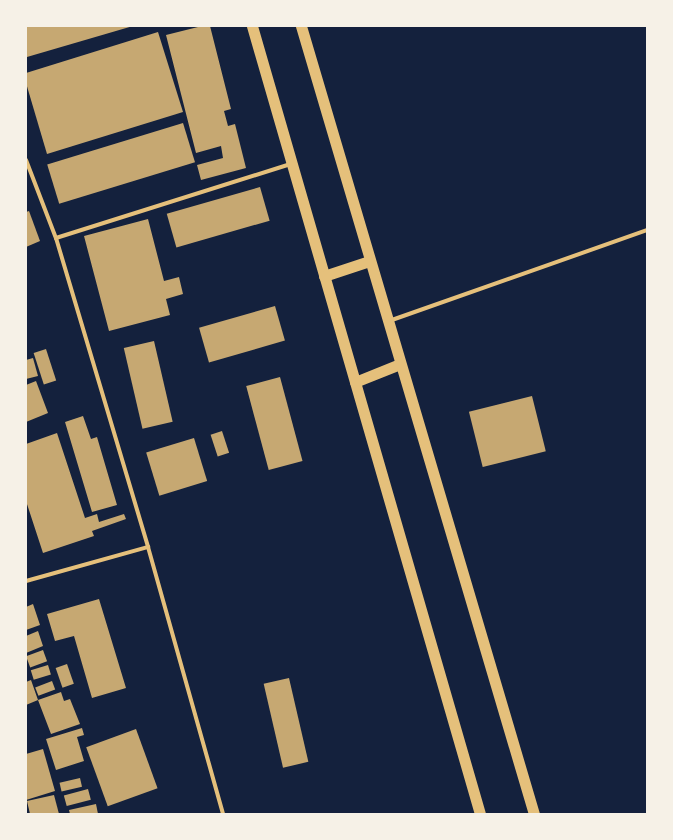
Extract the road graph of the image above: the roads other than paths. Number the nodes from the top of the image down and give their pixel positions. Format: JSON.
{"nodes":[{"id":1,"x":252,"y":26,"type":"edge"},
{"id":2,"x":301,"y":26,"type":"edge"},
{"id":3,"x":26,"y":160,"type":"edge"},
{"id":4,"x":291,"y":164,"type":"junction"},
{"id":5,"x":647,"y":230,"type":"edge"},
{"id":6,"x":56,"y":238,"type":"junction"},
{"id":7,"x":369,"y":261,"type":"junction"},
{"id":8,"x":324,"y":276,"type":"junction"},
{"id":9,"x":387,"y":322,"type":"junction"},
{"id":10,"x":400,"y":364,"type":"junction"},
{"id":11,"x":355,"y":382,"type":"junction"},
{"id":12,"x":148,"y":547,"type":"junction"},
{"id":13,"x":26,"y":581,"type":"edge"},
{"id":14,"x":223,"y":814,"type":"edge"},
{"id":15,"x":480,"y":814,"type":"edge"},
{"id":16,"x":534,"y":814,"type":"edge"}],
"edges":[{"from":1,"to":4,"type":"highway"},
{"from":2,"to":7,"type":"highway"},
{"from":3,"to":6,"type":"street"},
{"from":4,"to":6,"type":"street"},
{"from":4,"to":8,"type":"highway"},
{"from":5,"to":9,"type":"street"},
{"from":6,"to":12,"type":"street"},
{"from":7,"to":8,"type":"highway"},
{"from":7,"to":9,"type":"highway"},
{"from":8,"to":11,"type":"highway"},
{"from":9,"to":10,"type":"highway"},
{"from":10,"to":11,"type":"highway"},
{"from":10,"to":16,"type":"highway"},
{"from":11,"to":15,"type":"highway"},
{"from":12,"to":13,"type":"street"},
{"from":12,"to":14,"type":"street"}]}
